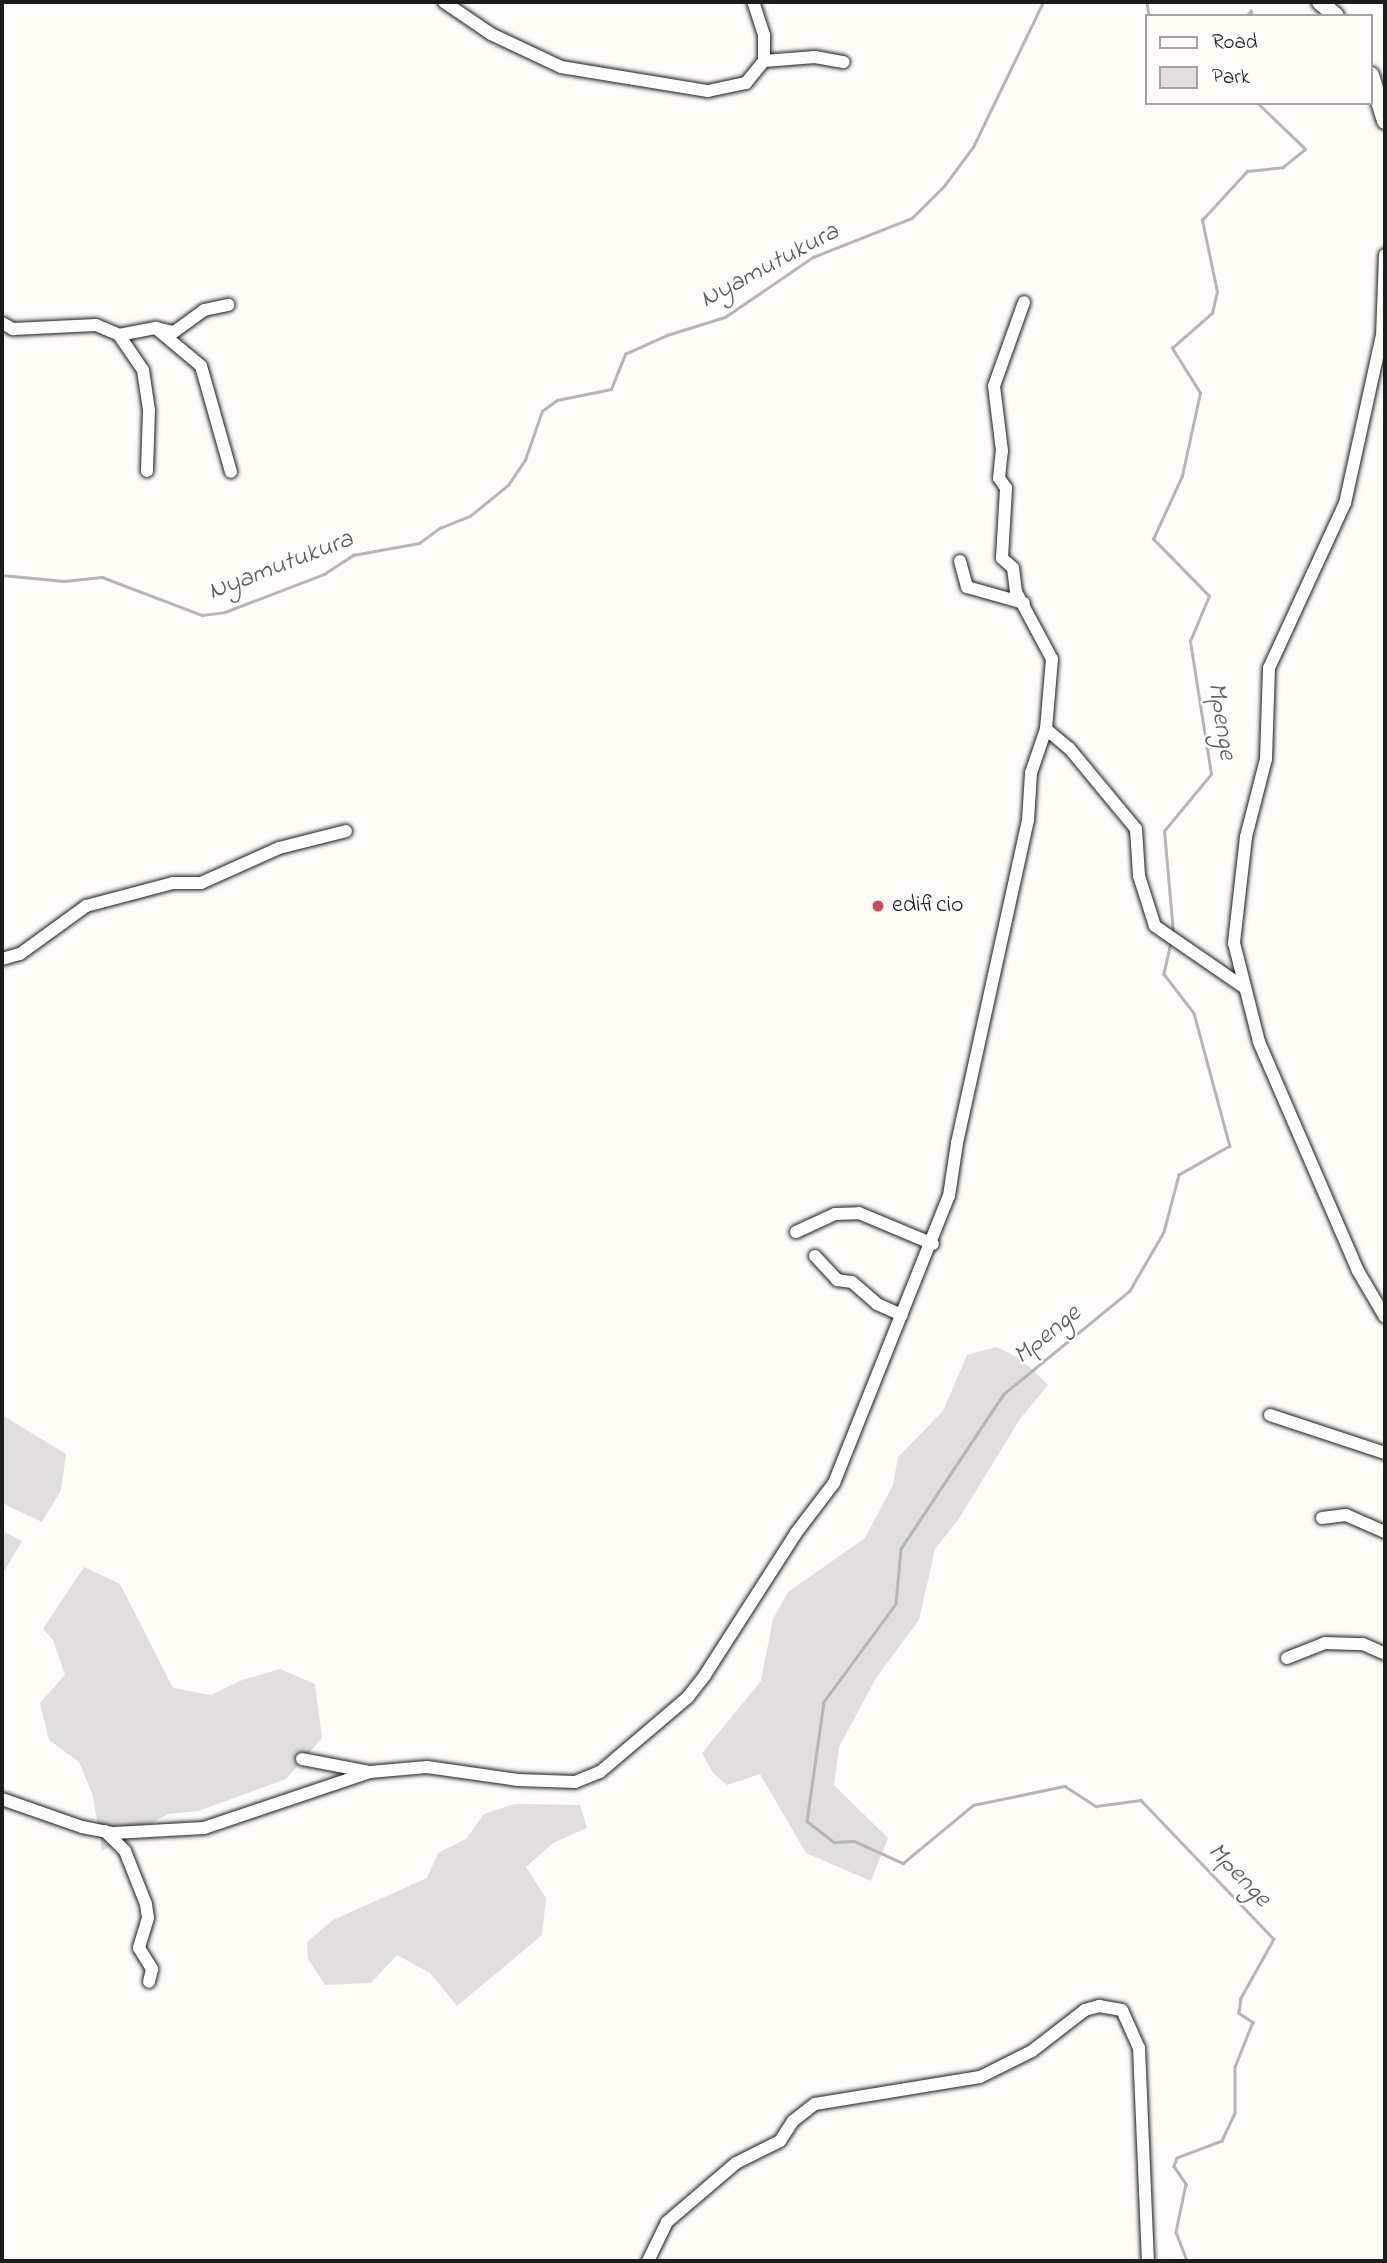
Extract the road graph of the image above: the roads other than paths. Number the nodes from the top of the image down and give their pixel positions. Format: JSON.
{"nodes":[{"id":1,"x":444,"y":2,"type":"edge"},
{"id":2,"x":753,"y":2,"type":"edge"},
{"id":3,"x":1320,"y":2,"type":"edge"},
{"id":4,"x":1334,"y":14,"type":"edge"},
{"id":5,"x":764,"y":61,"type":"junction"},
{"id":6,"x":844,"y":62,"type":"dead end"},
{"id":7,"x":1377,"y":79,"type":"edge"},
{"id":8,"x":1385,"y":121,"type":"edge"},
{"id":9,"x":1385,"y":255,"type":"edge"},
{"id":10,"x":1024,"y":302,"type":"dead end"},
{"id":11,"x":228,"y":305,"type":"dead end"},
{"id":12,"x":7,"y":326,"type":"edge"},
{"id":13,"x":156,"y":328,"type":"junction"},
{"id":14,"x":119,"y":335,"type":"junction"},
{"id":15,"x":1384,"y":335,"type":"edge"},
{"id":16,"x":2,"y":337,"type":"edge"},
{"id":17,"x":146,"y":471,"type":"dead end"},
{"id":18,"x":231,"y":472,"type":"dead end"},
{"id":19,"x":960,"y":561,"type":"dead end"},
{"id":20,"x":1024,"y":603,"type":"junction"},
{"id":21,"x":1046,"y":729,"type":"junction"},
{"id":22,"x":346,"y":831,"type":"dead end"},
{"id":23,"x":2,"y":959,"type":"edge"},
{"id":24,"x":1242,"y":986,"type":"junction"},
{"id":25,"x":796,"y":1232,"type":"dead end"},
{"id":26,"x":933,"y":1244,"type":"junction"},
{"id":27,"x":815,"y":1256,"type":"dead end"},
{"id":28,"x":902,"y":1315,"type":"junction"},
{"id":29,"x":1385,"y":1317,"type":"edge"},
{"id":30,"x":1270,"y":1415,"type":"dead end"},
{"id":31,"x":1385,"y":1453,"type":"edge"},
{"id":32,"x":1322,"y":1518,"type":"dead end"},
{"id":33,"x":1385,"y":1532,"type":"edge"},
{"id":34,"x":1385,"y":1654,"type":"edge"},
{"id":35,"x":1287,"y":1658,"type":"dead end"},
{"id":36,"x":302,"y":1759,"type":"dead end"},
{"id":37,"x":370,"y":1772,"type":"junction"},
{"id":38,"x":2,"y":1799,"type":"edge"},
{"id":39,"x":105,"y":1831,"type":"junction"},
{"id":40,"x":149,"y":1982,"type":"dead end"},
{"id":41,"x":648,"y":2261,"type":"edge"},
{"id":42,"x":1148,"y":2261,"type":"edge"}],
"edges":[{"from":1,"to":5,"type":"street"},
{"from":2,"to":5,"type":"street"},
{"from":3,"to":4,"type":"main road"},
{"from":5,"to":6,"type":"street"},
{"from":7,"to":8,"type":"main road"},
{"from":9,"to":15,"type":"street"},
{"from":10,"to":20,"type":"street"},
{"from":11,"to":13,"type":"street"},
{"from":12,"to":14,"type":"street"},
{"from":12,"to":16,"type":"street"},
{"from":13,"to":14,"type":"street"},
{"from":13,"to":18,"type":"street"},
{"from":14,"to":17,"type":"street"},
{"from":15,"to":24,"type":"street"},
{"from":19,"to":20,"type":"street"},
{"from":20,"to":21,"type":"street"},
{"from":21,"to":24,"type":"street"},
{"from":21,"to":26,"type":"street"},
{"from":22,"to":23,"type":"street"},
{"from":24,"to":29,"type":"street"},
{"from":25,"to":26,"type":"street"},
{"from":26,"to":28,"type":"street"},
{"from":27,"to":28,"type":"street"},
{"from":28,"to":37,"type":"street"},
{"from":30,"to":31,"type":"street"},
{"from":32,"to":33,"type":"street"},
{"from":34,"to":35,"type":"street"},
{"from":36,"to":37,"type":"street"},
{"from":37,"to":39,"type":"street"},
{"from":38,"to":39,"type":"street"},
{"from":39,"to":40,"type":"street"},
{"from":41,"to":42,"type":"street"}]}
